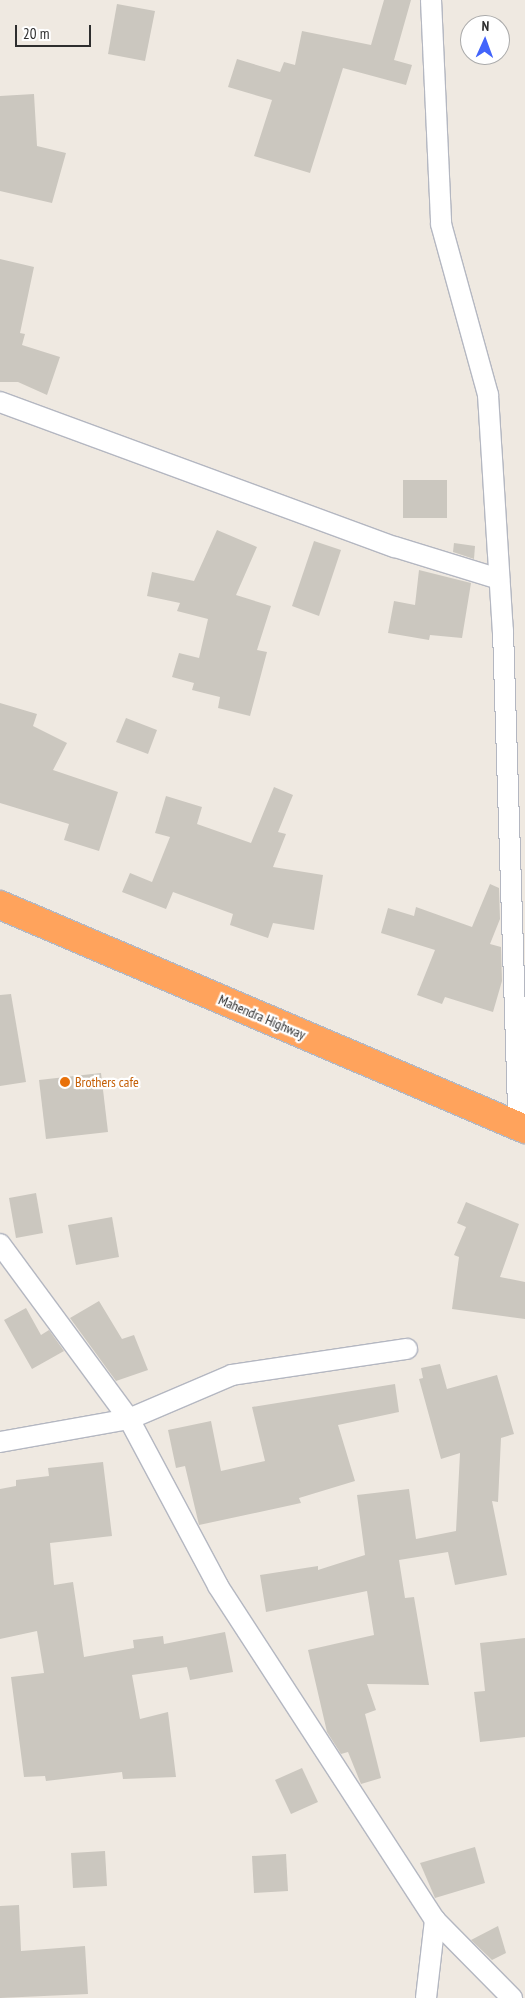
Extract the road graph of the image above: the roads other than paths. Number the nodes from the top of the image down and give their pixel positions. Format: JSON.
{"nodes":[{"id":1,"x":431,"y":0,"type":"edge"},
{"id":2,"x":0,"y":402,"type":"edge"},
{"id":3,"x":499,"y":579,"type":"junction"},
{"id":4,"x":0,"y":905,"type":"edge"},
{"id":5,"x":522,"y":1128,"type":"edge"},
{"id":6,"x":0,"y":1244,"type":"edge"},
{"id":7,"x":407,"y":1349,"type":"dead end"},
{"id":8,"x":129,"y":1419,"type":"junction"},
{"id":9,"x":0,"y":1442,"type":"edge"},
{"id":10,"x":435,"y":1920,"type":"junction"},
{"id":11,"x":426,"y":1998,"type":"edge"},
{"id":12,"x":512,"y":1998,"type":"edge"}],
"edges":[{"from":1,"to":3,"type":"street"},
{"from":2,"to":3,"type":"street"},
{"from":3,"to":5,"type":"street"},
{"from":4,"to":5,"type":"highway","name":"Mahendra Highway"},
{"from":6,"to":8,"type":"street"},
{"from":7,"to":8,"type":"street"},
{"from":8,"to":9,"type":"street"},
{"from":8,"to":10,"type":"street"},
{"from":10,"to":11,"type":"street"},
{"from":10,"to":12,"type":"street"}]}
